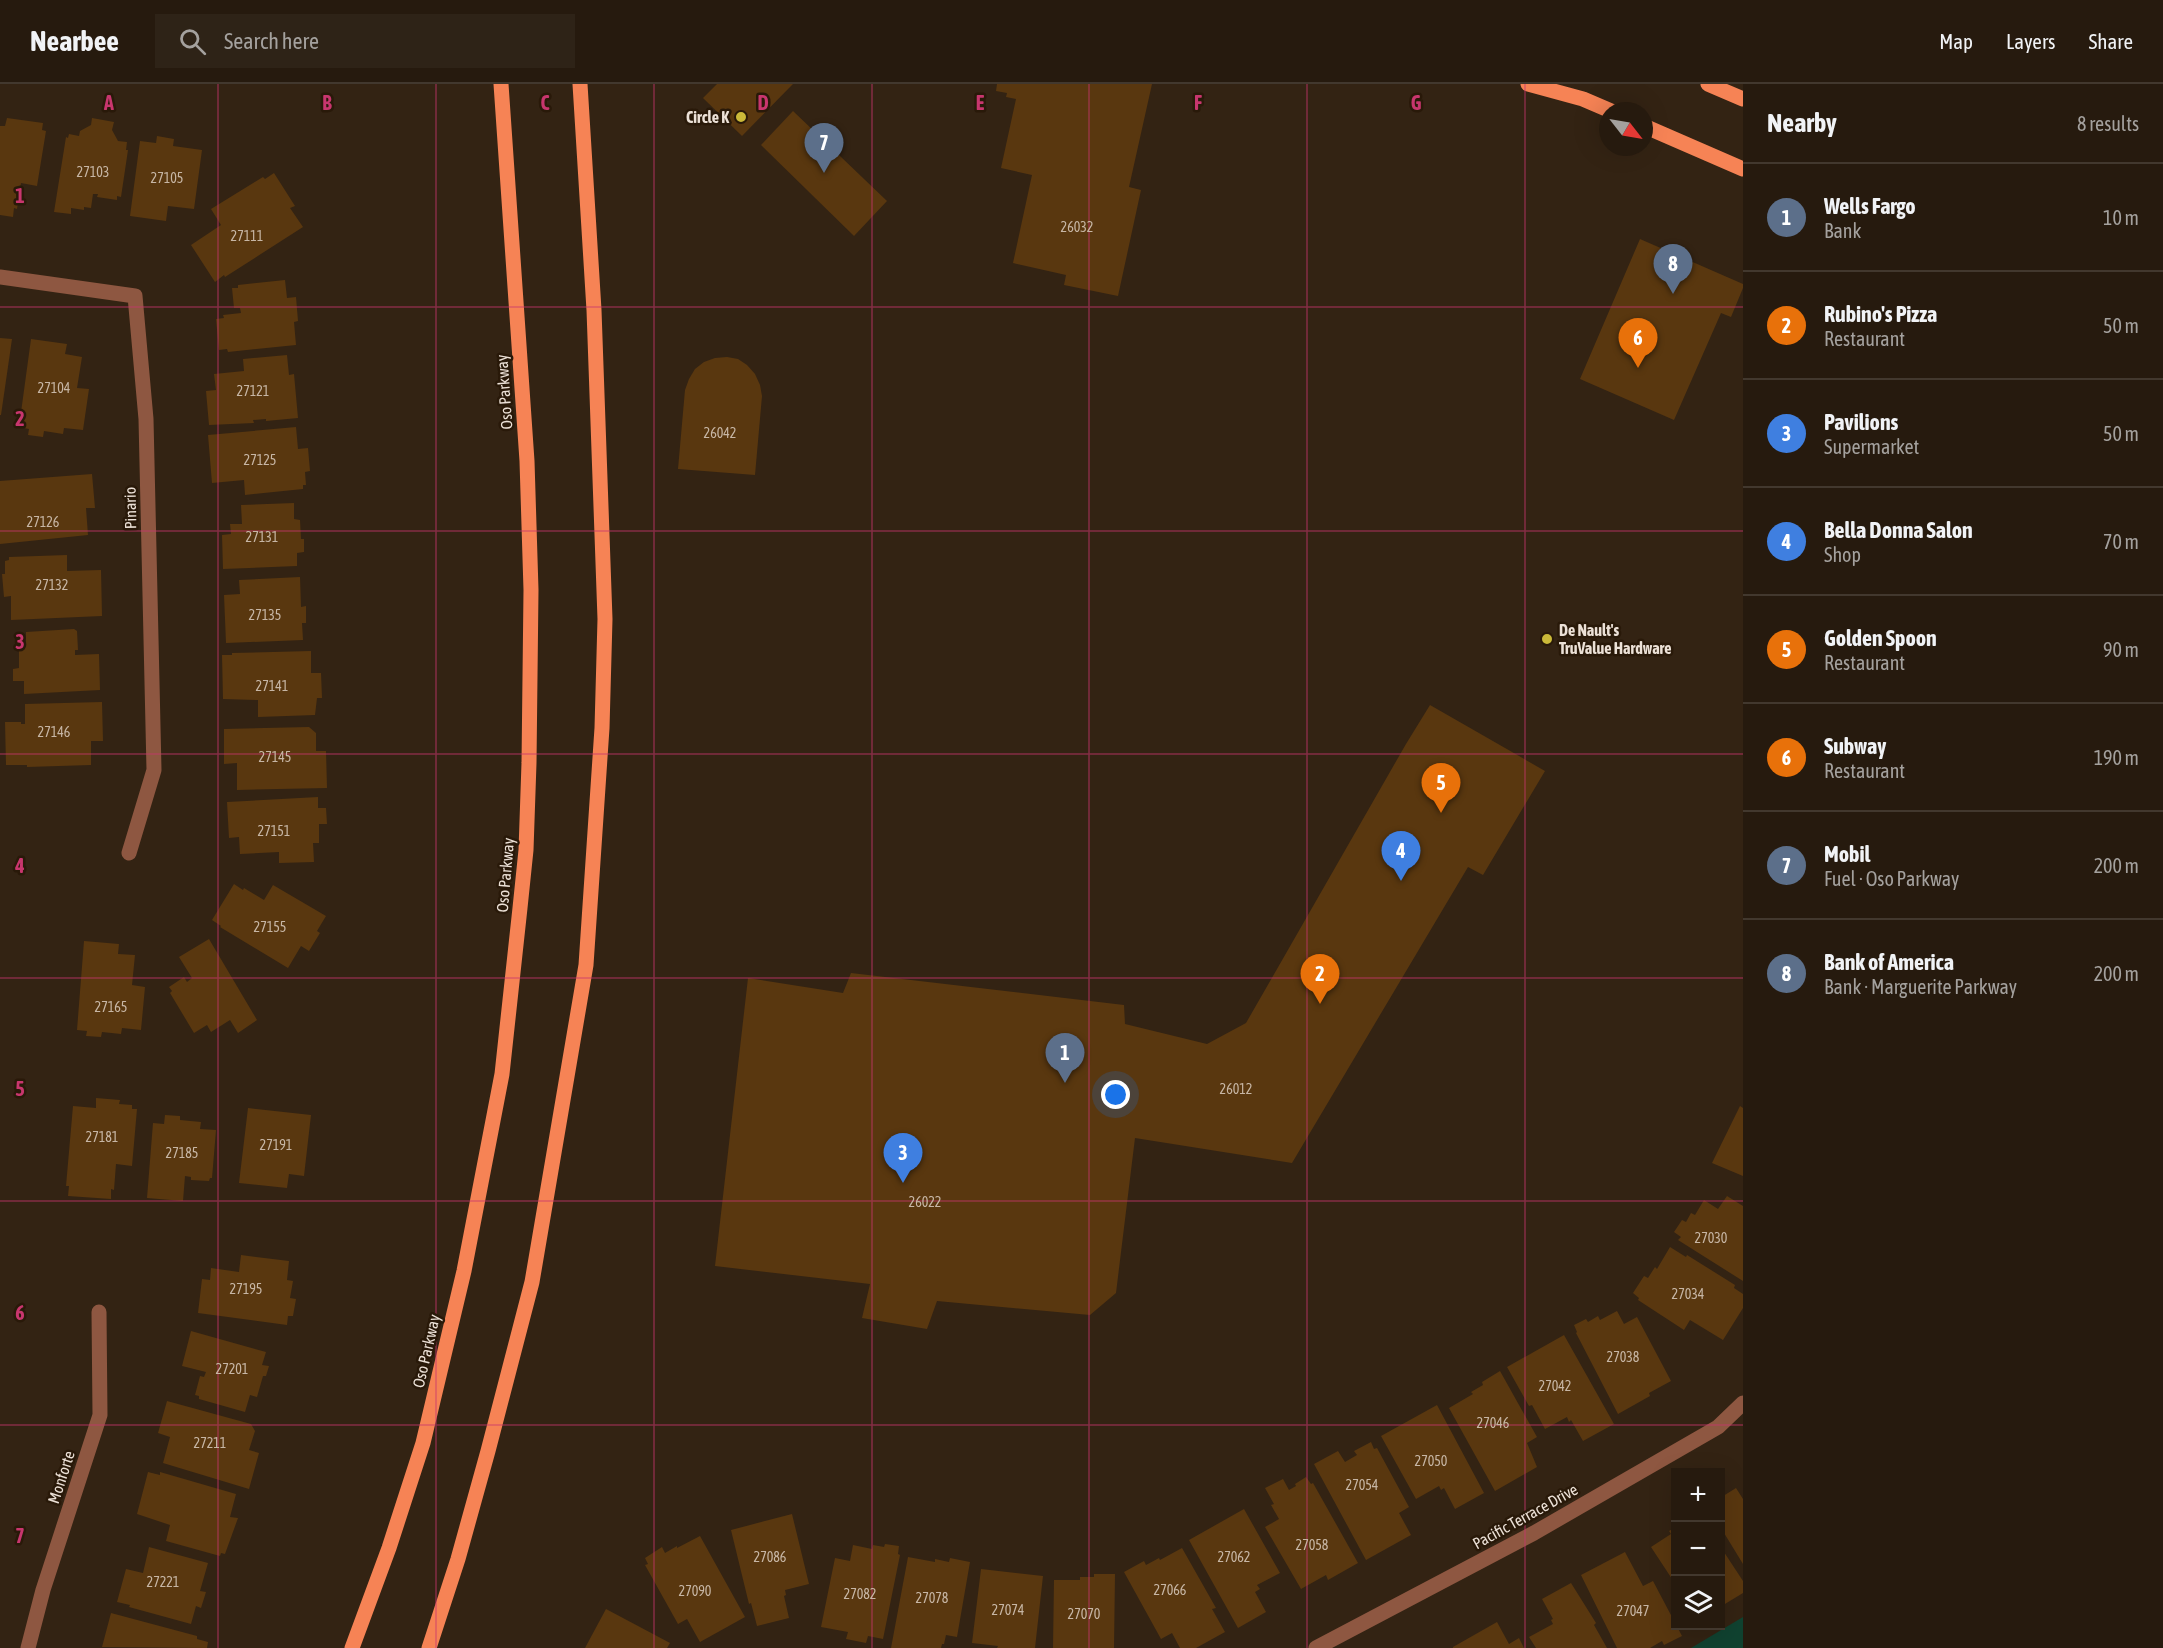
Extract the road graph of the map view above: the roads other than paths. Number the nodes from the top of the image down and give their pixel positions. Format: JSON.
{"nodes":[{"id":1,"x":501,"y":84,"type":"edge"},
{"id":2,"x":580,"y":84,"type":"edge"},
{"id":3,"x":1527,"y":84,"type":"edge"},
{"id":4,"x":1708,"y":84,"type":"edge"},
{"id":5,"x":1743,"y":99,"type":"edge"},
{"id":6,"x":1599,"y":106,"type":"edge"},
{"id":7,"x":1653,"y":130,"type":"edge"},
{"id":8,"x":1743,"y":169,"type":"edge"},
{"id":9,"x":0,"y":277,"type":"edge"},
{"id":10,"x":129,"y":853,"type":"dead end"},
{"id":11,"x":99,"y":1312,"type":"dead end"},
{"id":12,"x":1743,"y":1403,"type":"edge"},
{"id":13,"x":28,"y":1648,"type":"edge"},
{"id":14,"x":352,"y":1648,"type":"edge"},
{"id":15,"x":429,"y":1648,"type":"edge"},
{"id":16,"x":1316,"y":1648,"type":"edge"}],
"edges":[{"from":1,"to":14,"type":"main road","name":"Oso Parkway"},
{"from":2,"to":15,"type":"main road"},
{"from":3,"to":6,"type":"main road"},
{"from":4,"to":5,"type":"main road"},
{"from":7,"to":8,"type":"main road"},
{"from":9,"to":10,"type":"street","name":"Pinario"},
{"from":11,"to":13,"type":"street","name":"Monforte"},
{"from":12,"to":16,"type":"street","name":"Pacific Terrace Drive"}]}
